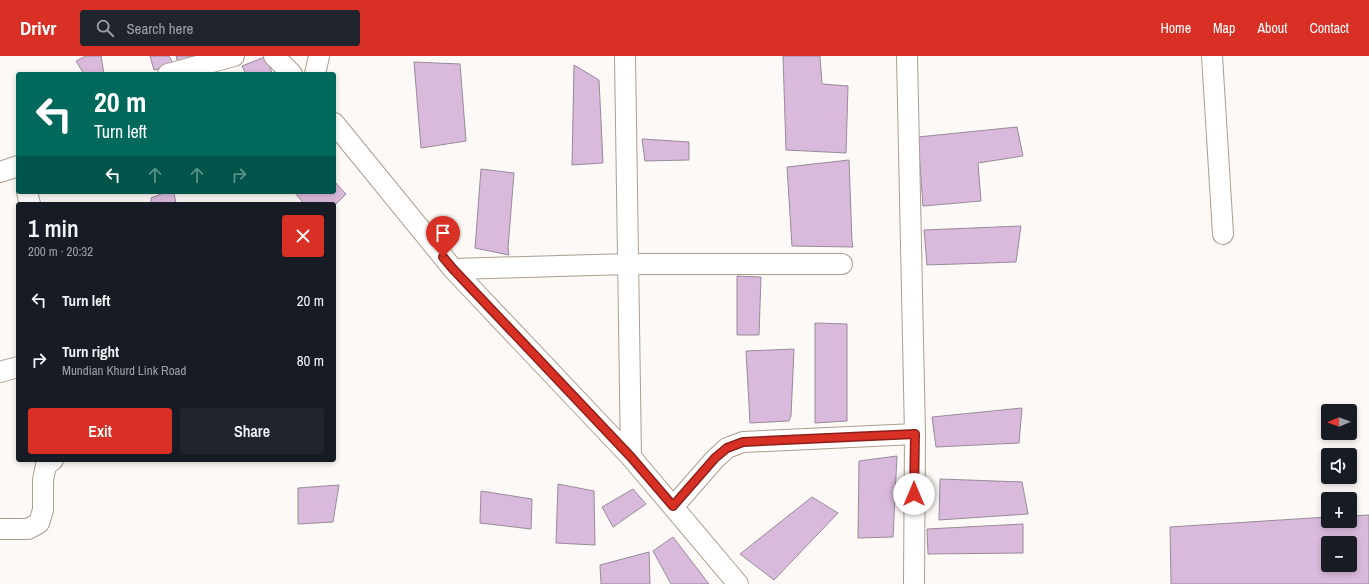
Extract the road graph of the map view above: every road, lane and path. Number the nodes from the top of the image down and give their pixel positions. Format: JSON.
{"nodes":[{"id":1,"x":234,"y":56,"type":"edge"},
{"id":2,"x":274,"y":56,"type":"edge"},
{"id":3,"x":319,"y":56,"type":"edge"},
{"id":4,"x":625,"y":56,"type":"edge"},
{"id":5,"x":907,"y":56,"type":"edge"},
{"id":6,"x":1212,"y":56,"type":"edge"},
{"id":7,"x":175,"y":72,"type":"edge"},
{"id":8,"x":290,"y":72,"type":"edge"},
{"id":9,"x":315,"y":72,"type":"edge"},
{"id":10,"x":336,"y":125,"type":"edge"},
{"id":11,"x":16,"y":167,"type":"edge"},
{"id":12,"x":0,"y":172,"type":"edge"},
{"id":13,"x":1223,"y":234,"type":"dead end"},
{"id":14,"x":628,"y":264,"type":"junction"},
{"id":15,"x":842,"y":264,"type":"dead end"},
{"id":16,"x":453,"y":269,"type":"junction"},
{"id":17,"x":16,"y":368,"type":"edge"},
{"id":18,"x":0,"y":372,"type":"edge"},
{"id":19,"x":915,"y":434,"type":"junction"},
{"id":20,"x":631,"y":457,"type":"junction"},
{"id":21,"x":50,"y":462,"type":"edge"},
{"id":22,"x":673,"y":506,"type":"junction"},
{"id":23,"x":0,"y":529,"type":"edge"},
{"id":24,"x":738,"y":584,"type":"edge"},
{"id":25,"x":914,"y":584,"type":"edge"}],
"edges":[{"from":1,"to":7,"type":"street"},
{"from":2,"to":8,"type":"street"},
{"from":3,"to":9,"type":"street"},
{"from":4,"to":14,"type":"street"},
{"from":5,"to":19,"type":"street"},
{"from":6,"to":13,"type":"street"},
{"from":10,"to":16,"type":"street"},
{"from":11,"to":12,"type":"street"},
{"from":14,"to":15,"type":"street"},
{"from":14,"to":16,"type":"street"},
{"from":14,"to":20,"type":"street"},
{"from":16,"to":20,"type":"street"},
{"from":17,"to":18,"type":"street"},
{"from":19,"to":22,"type":"street"},
{"from":19,"to":25,"type":"street"},
{"from":20,"to":22,"type":"street"},
{"from":21,"to":23,"type":"street"},
{"from":22,"to":24,"type":"street"}]}
